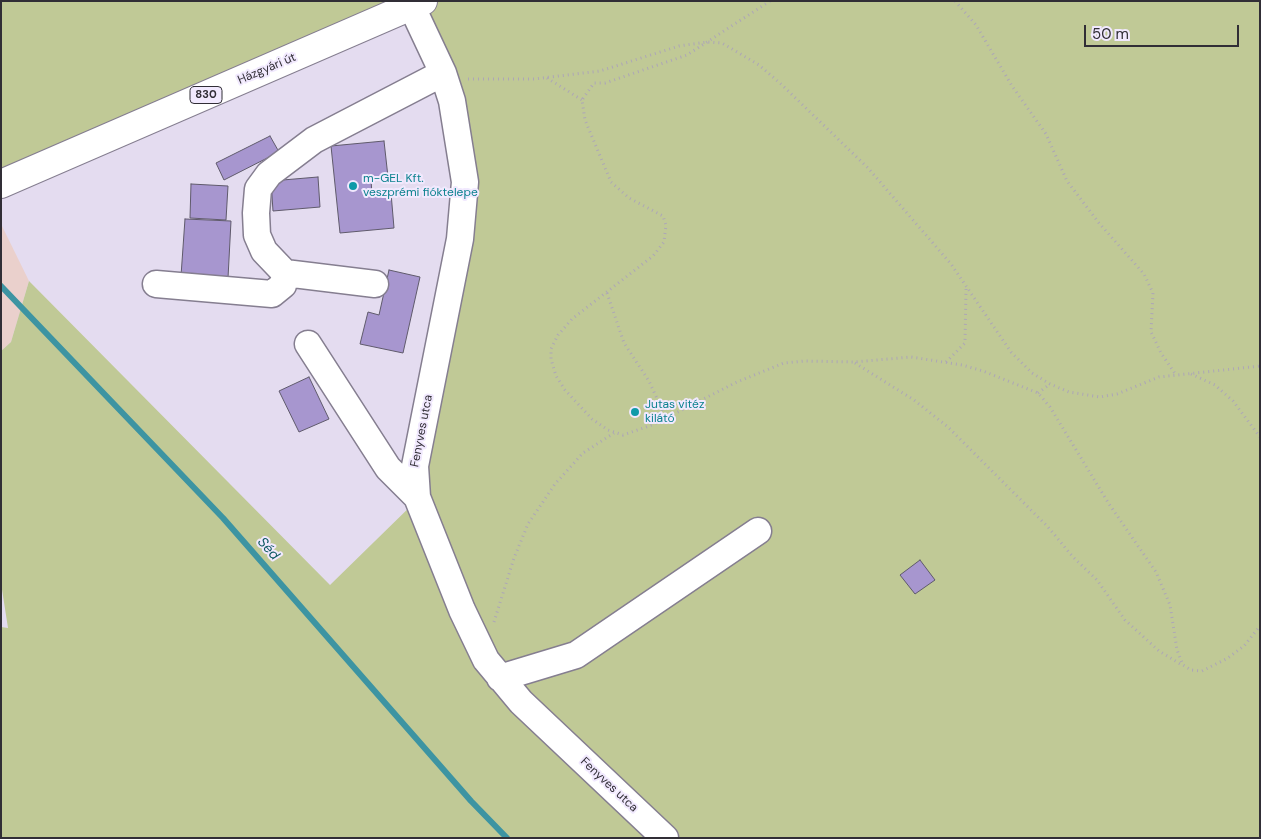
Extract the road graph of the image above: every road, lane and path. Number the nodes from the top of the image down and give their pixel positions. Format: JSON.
{"nodes":[{"id":1,"x":770,"y":1,"type":"edge"},
{"id":2,"x":955,"y":1,"type":"edge"},
{"id":3,"x":418,"y":4,"type":"edge"},
{"id":4,"x":707,"y":42,"type":"junction"},
{"id":5,"x":444,"y":77,"type":"junction"},
{"id":6,"x":547,"y":77,"type":"junction"},
{"id":7,"x":582,"y":100,"type":"junction"},
{"id":8,"x":1,"y":184,"type":"edge"},
{"id":9,"x":285,"y":272,"type":"junction"},
{"id":10,"x":156,"y":284,"type":"dead end"},
{"id":11,"x":375,"y":284,"type":"dead end"},
{"id":12,"x":966,"y":288,"type":"junction"},
{"id":13,"x":607,"y":293,"type":"junction"},
{"id":14,"x":308,"y":344,"type":"dead end"},
{"id":15,"x":854,"y":362,"type":"junction"},
{"id":16,"x":946,"y":362,"type":"junction"},
{"id":17,"x":1260,"y":366,"type":"edge"},
{"id":18,"x":1191,"y":374,"type":"junction"},
{"id":19,"x":1176,"y":375,"type":"junction"},
{"id":20,"x":1050,"y":384,"type":"junction"},
{"id":21,"x":1038,"y":393,"type":"junction"},
{"id":22,"x":666,"y":418,"type":"junction"},
{"id":23,"x":615,"y":433,"type":"junction"},
{"id":24,"x":1260,"y":437,"type":"edge"},
{"id":25,"x":417,"y":497,"type":"junction"},
{"id":26,"x":758,"y":531,"type":"dead end"},
{"id":27,"x":1260,"y":626,"type":"edge"},
{"id":28,"x":1183,"y":665,"type":"junction"},
{"id":29,"x":493,"y":669,"type":"junction"},
{"id":30,"x":665,"y":838,"type":"edge"}],
"edges":[{"from":1,"to":4,"type":"path"},
{"from":2,"to":19,"type":"path"},
{"from":3,"to":5,"type":"street","name":"Fenyves utca"},
{"from":3,"to":8,"type":"main road","name":"Házgyári út","number":"830"},
{"from":4,"to":6,"type":"path"},
{"from":4,"to":7,"type":"path"},
{"from":4,"to":12,"type":"path"},
{"from":5,"to":6,"type":"path"},
{"from":5,"to":9,"type":"street"},
{"from":5,"to":25,"type":"street","name":"Fenyves utca"},
{"from":6,"to":7,"type":"path"},
{"from":7,"to":13,"type":"path"},
{"from":9,"to":10,"type":"street"},
{"from":9,"to":11,"type":"street"},
{"from":12,"to":16,"type":"path"},
{"from":12,"to":20,"type":"path"},
{"from":13,"to":22,"type":"path"},
{"from":13,"to":23,"type":"path"},
{"from":14,"to":25,"type":"street"},
{"from":15,"to":16,"type":"path"},
{"from":15,"to":22,"type":"path"},
{"from":15,"to":28,"type":"path"},
{"from":16,"to":21,"type":"path"},
{"from":17,"to":18,"type":"path"},
{"from":18,"to":19,"type":"path"},
{"from":18,"to":24,"type":"path"},
{"from":19,"to":20,"type":"path"},
{"from":20,"to":21,"type":"path"},
{"from":21,"to":28,"type":"path"},
{"from":22,"to":23,"type":"path"},
{"from":23,"to":29,"type":"path"},
{"from":25,"to":29,"type":"street","name":"Fenyves utca"},
{"from":26,"to":29,"type":"street"},
{"from":27,"to":28,"type":"path"},
{"from":29,"to":30,"type":"street","name":"Fenyves utca"}]}
